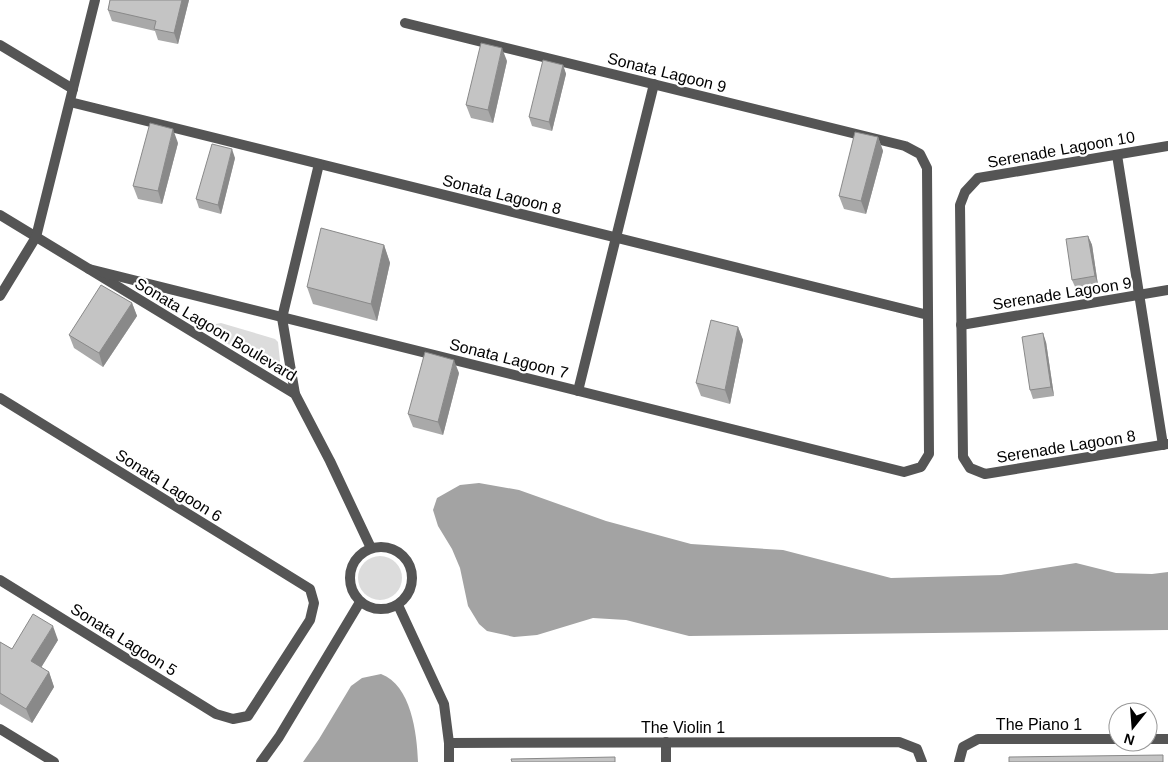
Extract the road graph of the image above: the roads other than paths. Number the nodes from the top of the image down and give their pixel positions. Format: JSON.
{"nodes":[{"id":1,"x":95,"y":0,"type":"edge"},
{"id":2,"x":405,"y":23,"type":"dead end"},
{"id":3,"x":0,"y":45,"type":"edge"},
{"id":4,"x":654,"y":84,"type":"junction"},
{"id":5,"x":73,"y":89,"type":"junction"},
{"id":6,"x":70,"y":102,"type":"junction"},
{"id":7,"x":1168,"y":146,"type":"edge"},
{"id":8,"x":1116,"y":155,"type":"junction"},
{"id":9,"x":319,"y":164,"type":"junction"},
{"id":10,"x":0,"y":216,"type":"edge"},
{"id":11,"x":36,"y":237,"type":"junction"},
{"id":12,"x":616,"y":238,"type":"junction"},
{"id":13,"x":89,"y":270,"type":"junction"},
{"id":14,"x":1168,"y":290,"type":"edge"},
{"id":15,"x":1139,"y":295,"type":"junction"},
{"id":16,"x":0,"y":296,"type":"edge"},
{"id":17,"x":928,"y":315,"type":"junction"},
{"id":18,"x":282,"y":318,"type":"junction"},
{"id":19,"x":961,"y":325,"type":"junction"},
{"id":20,"x":578,"y":391,"type":"junction"},
{"id":21,"x":295,"y":394,"type":"junction"},
{"id":22,"x":0,"y":398,"type":"edge"},
{"id":23,"x":1166,"y":445,"type":"edge"},
{"id":24,"x":371,"y":548,"type":"junction"},
{"id":25,"x":0,"y":580,"type":"edge"},
{"id":26,"x":360,"y":602,"type":"junction"},
{"id":27,"x":398,"y":605,"type":"junction"},
{"id":28,"x":233,"y":719,"type":"joint"},
{"id":29,"x":0,"y":729,"type":"edge"},
{"id":30,"x":1108,"y":739,"type":"edge"},
{"id":31,"x":666,"y":742,"type":"junction"},
{"id":32,"x":449,"y":743,"type":"junction"},
{"id":33,"x":54,"y":762,"type":"edge"},
{"id":34,"x":261,"y":762,"type":"edge"},
{"id":35,"x":449,"y":762,"type":"edge"},
{"id":36,"x":666,"y":762,"type":"edge"},
{"id":37,"x":922,"y":762,"type":"edge"},
{"id":38,"x":959,"y":762,"type":"edge"}],
"edges":[{"from":1,"to":5,"type":"street"},
{"from":2,"to":4,"type":"street","name":"Sonata Lagoon 9"},
{"from":3,"to":5,"type":"street"},
{"from":4,"to":12,"type":"street"},
{"from":4,"to":17,"type":"street","name":"Sonata Lagoon 9"},
{"from":5,"to":6,"type":"street"},
{"from":6,"to":9,"type":"street","name":"Sonata Lagoon 8"},
{"from":6,"to":11,"type":"street"},
{"from":7,"to":8,"type":"street","name":"Serenade Lagoon 10"},
{"from":8,"to":15,"type":"street"},
{"from":8,"to":19,"type":"street","name":"Serenade Lagoon 10"},
{"from":9,"to":12,"type":"street","name":"Sonata Lagoon 8"},
{"from":9,"to":18,"type":"street"},
{"from":10,"to":11,"type":"street","name":"Sonata Lagoon Boulevard"},
{"from":11,"to":13,"type":"street","name":"Sonata Lagoon Boulevard"},
{"from":11,"to":16,"type":"street"},
{"from":12,"to":17,"type":"street","name":"Sonata Lagoon 8"},
{"from":12,"to":20,"type":"street"},
{"from":13,"to":18,"type":"street","name":"Sonata Lagoon 7"},
{"from":13,"to":21,"type":"street","name":"Sonata Lagoon Boulevard"},
{"from":14,"to":15,"type":"street","name":"Serenade Lagoon 9"},
{"from":15,"to":19,"type":"street","name":"Serenade Lagoon 9"},
{"from":15,"to":23,"type":"street"},
{"from":17,"to":20,"type":"street","name":"Sonata Lagoon 7"},
{"from":18,"to":20,"type":"street","name":"Sonata Lagoon 7"},
{"from":18,"to":21,"type":"street"},
{"from":19,"to":23,"type":"street","name":"Serenade Lagoon 8"},
{"from":21,"to":24,"type":"street","name":"Sonata Lagoon Boulevard"},
{"from":22,"to":28,"type":"street","name":"Sonata Lagoon 6"},
{"from":24,"to":26,"type":"street"},
{"from":24,"to":27,"type":"street"},
{"from":25,"to":28,"type":"street","name":"Sonata Lagoon 5"},
{"from":26,"to":27,"type":"street"},
{"from":26,"to":34,"type":"street"},
{"from":27,"to":32,"type":"street"},
{"from":29,"to":33,"type":"street"},
{"from":30,"to":38,"type":"street","name":"The Piano 1"},
{"from":31,"to":32,"type":"street","name":"The Violin 1"},
{"from":31,"to":36,"type":"street"},
{"from":31,"to":37,"type":"street","name":"The Violin 1"},
{"from":32,"to":35,"type":"street"}]}
